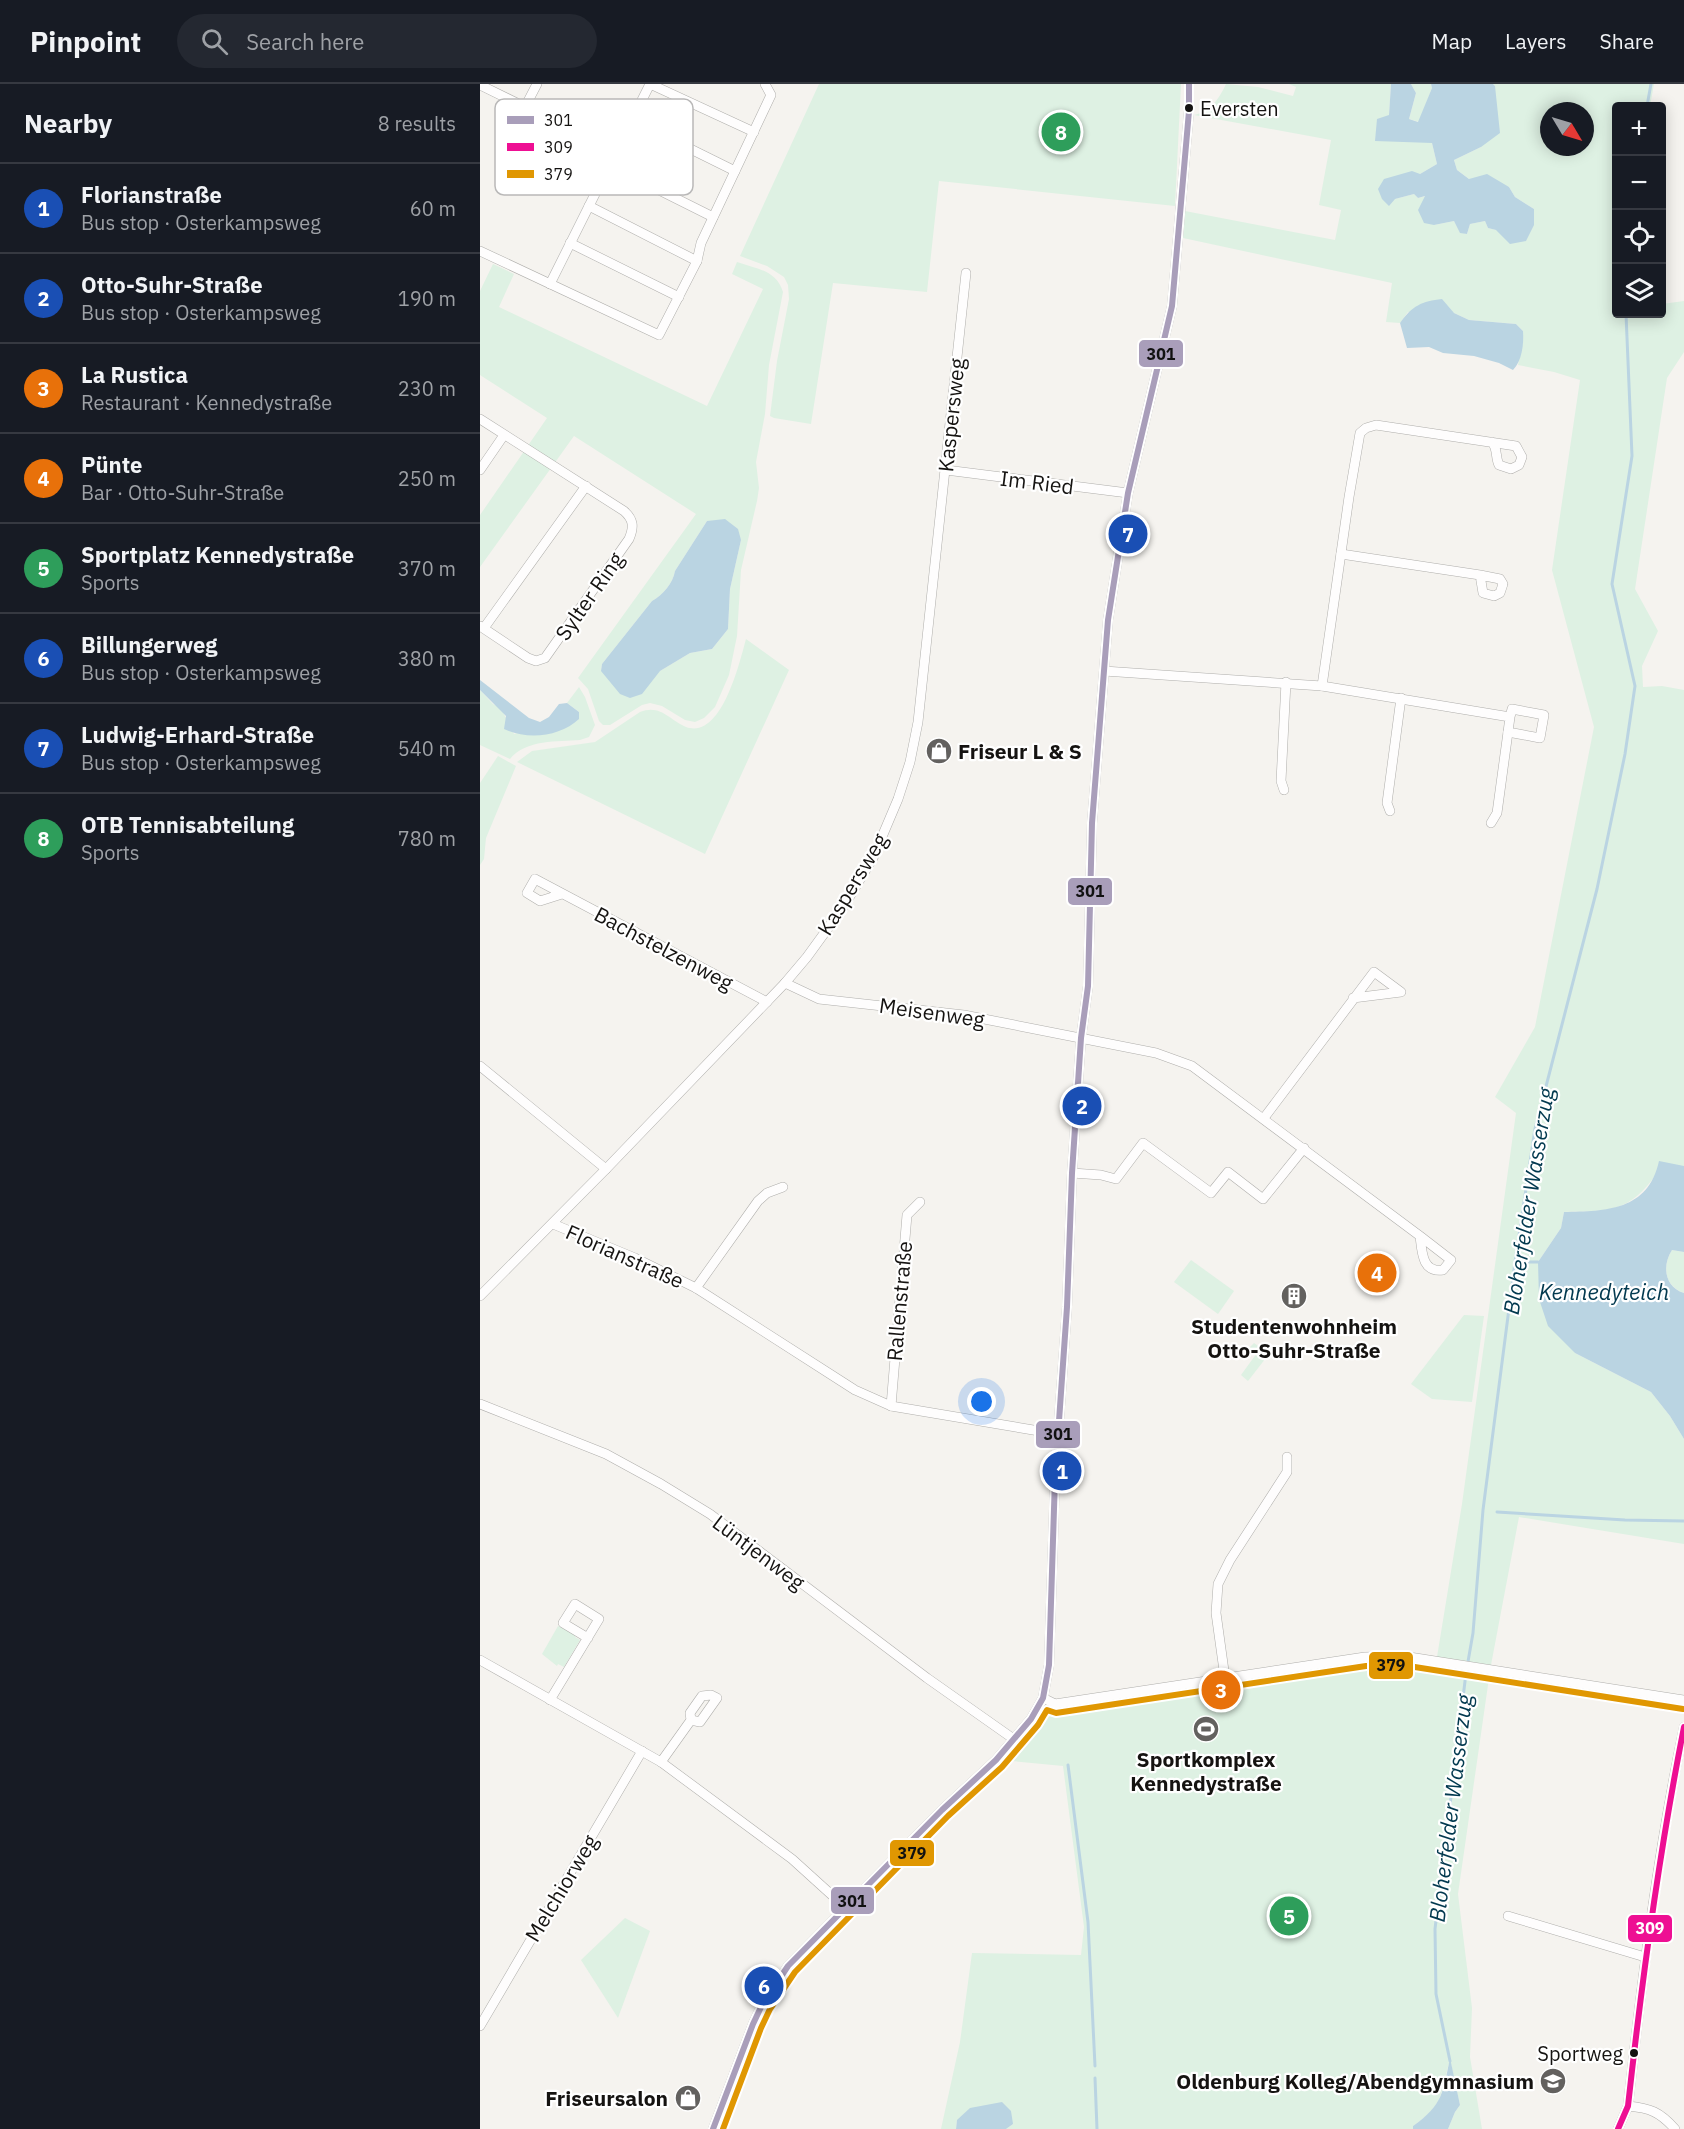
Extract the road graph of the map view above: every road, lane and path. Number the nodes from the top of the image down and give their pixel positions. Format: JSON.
{"nodes":[{"id":1,"x":537,"y":84,"type":"edge"},
{"id":2,"x":650,"y":84,"type":"edge"},
{"id":3,"x":765,"y":84,"type":"edge"},
{"id":4,"x":1189,"y":84,"type":"edge"},
{"id":5,"x":480,"y":85,"type":"edge"},
{"id":6,"x":509,"y":99,"type":"edge"},
{"id":7,"x":529,"y":99,"type":"edge"},
{"id":8,"x":642,"y":99,"type":"edge"},
{"id":9,"x":682,"y":99,"type":"edge"},
{"id":10,"x":693,"y":104,"type":"edge"},
{"id":11,"x":754,"y":132,"type":"junction"},
{"id":12,"x":693,"y":150,"type":"edge"},
{"id":13,"x":735,"y":171,"type":"junction"},
{"id":14,"x":594,"y":195,"type":"edge"},
{"id":15,"x":669,"y":195,"type":"edge"},
{"id":16,"x":588,"y":206,"type":"junction"},
{"id":17,"x":713,"y":217,"type":"junction"},
{"id":18,"x":570,"y":243,"type":"junction"},
{"id":19,"x":480,"y":251,"type":"edge"},
{"id":20,"x":697,"y":261,"type":"junction"},
{"id":21,"x":966,"y":273,"type":"dead end"},
{"id":22,"x":550,"y":284,"type":"junction"},
{"id":23,"x":679,"y":297,"type":"junction"},
{"id":24,"x":480,"y":419,"type":"edge"},
{"id":25,"x":504,"y":435,"type":"junction"},
{"id":26,"x":1492,"y":442,"type":"dead end"},
{"id":27,"x":480,"y":470,"type":"edge"},
{"id":28,"x":946,"y":470,"type":"junction"},
{"id":29,"x":586,"y":486,"type":"junction"},
{"id":30,"x":1128,"y":493,"type":"junction"},
{"id":31,"x":1341,"y":554,"type":"junction"},
{"id":32,"x":1480,"y":575,"type":"dead end"},
{"id":33,"x":482,"y":627,"type":"edge"},
{"id":34,"x":1104,"y":671,"type":"junction"},
{"id":35,"x":1286,"y":682,"type":"junction"},
{"id":36,"x":1322,"y":686,"type":"junction"},
{"id":37,"x":1401,"y":698,"type":"junction"},
{"id":38,"x":1510,"y":717,"type":"junction"},
{"id":39,"x":1508,"y":732,"type":"junction"},
{"id":40,"x":1284,"y":790,"type":"dead end"},
{"id":41,"x":1390,"y":810,"type":"dead end"},
{"id":42,"x":1491,"y":823,"type":"dead end"},
{"id":43,"x":562,"y":894,"type":"dead end"},
{"id":44,"x":785,"y":983,"type":"junction"},
{"id":45,"x":1353,"y":998,"type":"junction"},
{"id":46,"x":766,"y":1002,"type":"junction"},
{"id":47,"x":1081,"y":1038,"type":"junction"},
{"id":48,"x":480,"y":1066,"type":"edge"},
{"id":49,"x":1264,"y":1118,"type":"junction"},
{"id":50,"x":1304,"y":1148,"type":"junction"},
{"id":51,"x":606,"y":1169,"type":"junction"},
{"id":52,"x":1072,"y":1173,"type":"junction"},
{"id":53,"x":783,"y":1187,"type":"dead end"},
{"id":54,"x":920,"y":1202,"type":"dead end"},
{"id":55,"x":553,"y":1224,"type":"junction"},
{"id":56,"x":1420,"y":1236,"type":"dead end"},
{"id":57,"x":480,"y":1280,"type":"edge"},
{"id":58,"x":489,"y":1287,"type":"junction"},
{"id":59,"x":696,"y":1288,"type":"junction"},
{"id":60,"x":480,"y":1296,"type":"edge"},
{"id":61,"x":480,"y":1404,"type":"edge"},
{"id":62,"x":891,"y":1406,"type":"junction"},
{"id":63,"x":1057,"y":1434,"type":"junction"},
{"id":64,"x":1287,"y":1457,"type":"dead end"},
{"id":65,"x":588,"y":1638,"type":"dead end"},
{"id":66,"x":480,"y":1660,"type":"edge"},
{"id":67,"x":1225,"y":1678,"type":"junction"},
{"id":68,"x":1043,"y":1698,"type":"junction"},
{"id":69,"x":550,"y":1700,"type":"junction"},
{"id":70,"x":1684,"y":1701,"type":"edge"},
{"id":71,"x":691,"y":1720,"type":"dead end"},
{"id":72,"x":1684,"y":1727,"type":"edge"},
{"id":73,"x":1015,"y":1740,"type":"junction"},
{"id":74,"x":642,"y":1751,"type":"junction"},
{"id":75,"x":661,"y":1762,"type":"junction"},
{"id":76,"x":845,"y":1906,"type":"junction"},
{"id":77,"x":1508,"y":1916,"type":"dead end"},
{"id":78,"x":1645,"y":1957,"type":"junction"},
{"id":79,"x":480,"y":2026,"type":"edge"},
{"id":80,"x":1628,"y":2106,"type":"junction"},
{"id":81,"x":713,"y":2129,"type":"edge"},
{"id":82,"x":1618,"y":2129,"type":"edge"},
{"id":83,"x":1675,"y":2129,"type":"edge"}],
"edges":[{"from":1,"to":7,"type":"street"},
{"from":2,"to":8,"type":"street"},
{"from":2,"to":9,"type":"street"},
{"from":3,"to":11,"type":"street"},
{"from":4,"to":30,"type":"street"},
{"from":5,"to":6,"type":"street"},
{"from":10,"to":11,"type":"street"},
{"from":11,"to":13,"type":"street"},
{"from":12,"to":13,"type":"street"},
{"from":13,"to":17,"type":"street"},
{"from":14,"to":16,"type":"street"},
{"from":15,"to":17,"type":"street"},
{"from":16,"to":18,"type":"street"},
{"from":16,"to":20,"type":"street"},
{"from":17,"to":20,"type":"street"},
{"from":18,"to":22,"type":"street"},
{"from":18,"to":23,"type":"street"},
{"from":19,"to":22,"type":"street"},
{"from":20,"to":23,"type":"street"},
{"from":21,"to":28,"type":"street","name":"Kaspersweg"},
{"from":22,"to":23,"type":"street"},
{"from":24,"to":25,"type":"street","name":"Sylter Ring"},
{"from":25,"to":27,"type":"street"},
{"from":25,"to":29,"type":"street","name":"Sylter Ring"},
{"from":26,"to":31,"type":"street"},
{"from":28,"to":30,"type":"street","name":"Im Ried"},
{"from":28,"to":44,"type":"street","name":"Kaspersweg"},
{"from":29,"to":33,"type":"street","name":"Sylter Ring"},
{"from":29,"to":33,"type":"street","name":"Sylter Ring"},
{"from":30,"to":34,"type":"street"},
{"from":31,"to":32,"type":"street"},
{"from":31,"to":36,"type":"street"},
{"from":34,"to":35,"type":"street"},
{"from":34,"to":47,"type":"street"},
{"from":35,"to":36,"type":"street"},
{"from":35,"to":40,"type":"street"},
{"from":36,"to":37,"type":"street"},
{"from":37,"to":38,"type":"street"},
{"from":37,"to":41,"type":"street"},
{"from":38,"to":39,"type":"street"},
{"from":38,"to":39,"type":"street"},
{"from":39,"to":42,"type":"street"},
{"from":43,"to":46,"type":"street","name":"Bachstelzenweg"},
{"from":44,"to":46,"type":"street","name":"Kaspersweg"},
{"from":44,"to":47,"type":"street","name":"Meisenweg"},
{"from":45,"to":45,"type":"street"},
{"from":45,"to":49,"type":"street"},
{"from":46,"to":51,"type":"street","name":"Kaspersweg"},
{"from":47,"to":49,"type":"street","name":"Meisenweg"},
{"from":47,"to":52,"type":"street"},
{"from":48,"to":51,"type":"street"},
{"from":49,"to":50,"type":"street","name":"Meisenweg"},
{"from":50,"to":52,"type":"street"},
{"from":50,"to":56,"type":"street","name":"Meisenweg"},
{"from":51,"to":55,"type":"street","name":"Kaspersweg"},
{"from":52,"to":63,"type":"street"},
{"from":53,"to":59,"type":"street"},
{"from":54,"to":62,"type":"street","name":"Rallenstraße"},
{"from":55,"to":58,"type":"street","name":"Kaspersweg"},
{"from":55,"to":59,"type":"street","name":"Florianstraße"},
{"from":57,"to":58,"type":"street"},
{"from":58,"to":60,"type":"street","name":"Kaspersweg"},
{"from":59,"to":62,"type":"street","name":"Florianstraße"},
{"from":61,"to":73,"type":"street","name":"Lüntjenweg"},
{"from":62,"to":63,"type":"street","name":"Florianstraße"},
{"from":63,"to":68,"type":"street"},
{"from":64,"to":67,"type":"street"},
{"from":65,"to":69,"type":"street"},
{"from":66,"to":69,"type":"street"},
{"from":67,"to":68,"type":"street"},
{"from":67,"to":70,"type":"street"},
{"from":68,"to":73,"type":"street"},
{"from":69,"to":74,"type":"street"},
{"from":71,"to":75,"type":"street"},
{"from":72,"to":78,"type":"street"},
{"from":73,"to":76,"type":"street"},
{"from":74,"to":75,"type":"street"},
{"from":74,"to":79,"type":"street","name":"Melchiorweg"},
{"from":75,"to":76,"type":"street"},
{"from":76,"to":81,"type":"street"},
{"from":77,"to":78,"type":"street"},
{"from":78,"to":80,"type":"street"},
{"from":80,"to":82,"type":"street"},
{"from":80,"to":83,"type":"street"}]}
